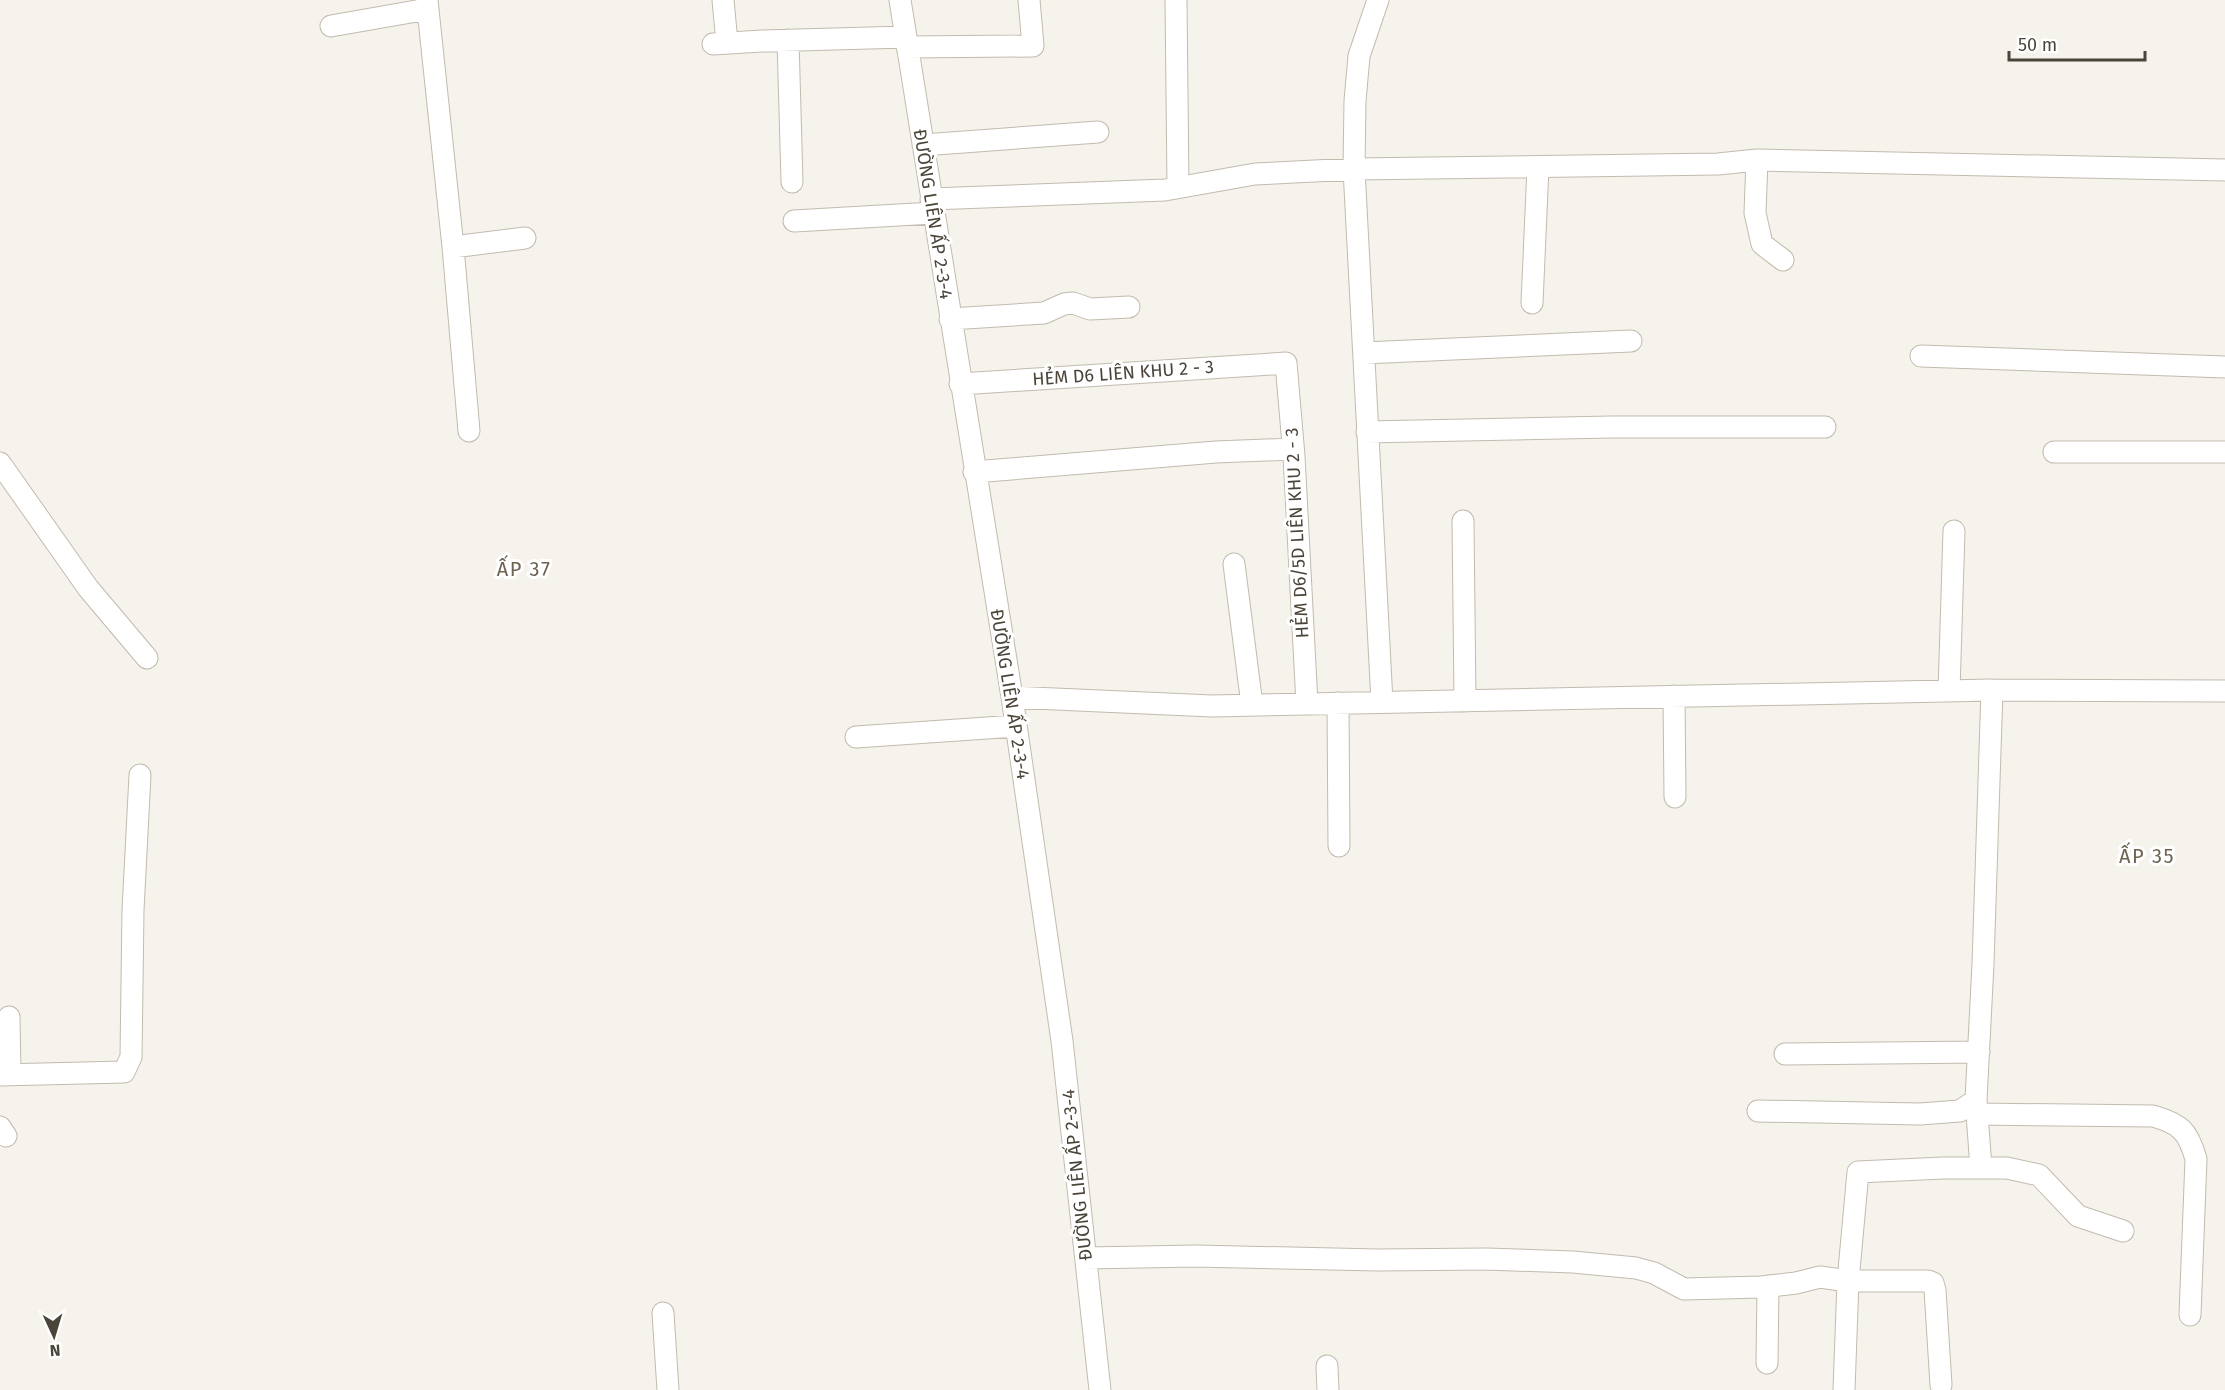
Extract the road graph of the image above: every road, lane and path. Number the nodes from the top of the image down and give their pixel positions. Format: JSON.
{"nodes":[{"id":1,"x":723,"y":0,"type":"edge"},
{"id":2,"x":900,"y":0,"type":"edge"},
{"id":3,"x":1029,"y":0,"type":"edge"},
{"id":4,"x":1176,"y":0,"type":"edge"},
{"id":5,"x":1378,"y":0,"type":"edge"},
{"id":6,"x":428,"y":5,"type":"edge"},
{"id":7,"x":331,"y":26,"type":"dead end"},
{"id":8,"x":788,"y":40,"type":"junction"},
{"id":9,"x":907,"y":42,"type":"junction"},
{"id":10,"x":1098,"y":132,"type":"dead end"},
{"id":11,"x":922,"y":145,"type":"junction"},
{"id":12,"x":1757,"y":160,"type":"junction"},
{"id":13,"x":1538,"y":167,"type":"junction"},
{"id":14,"x":1354,"y":169,"type":"junction"},
{"id":15,"x":2225,"y":170,"type":"edge"},
{"id":16,"x":792,"y":182,"type":"dead end"},
{"id":17,"x":1178,"y":187,"type":"junction"},
{"id":18,"x":932,"y":206,"type":"junction"},
{"id":19,"x":794,"y":222,"type":"dead end"},
{"id":20,"x":525,"y":238,"type":"dead end"},
{"id":21,"x":453,"y":247,"type":"junction"},
{"id":22,"x":1783,"y":260,"type":"dead end"},
{"id":23,"x":1532,"y":303,"type":"dead end"},
{"id":24,"x":1129,"y":307,"type":"dead end"},
{"id":25,"x":950,"y":319,"type":"junction"},
{"id":26,"x":1631,"y":341,"type":"dead end"},
{"id":27,"x":1364,"y":353,"type":"junction"},
{"id":28,"x":1921,"y":356,"type":"dead end"},
{"id":29,"x":1286,"y":363,"type":"joint"},
{"id":30,"x":2225,"y":367,"type":"edge"},
{"id":31,"x":960,"y":384,"type":"junction"},
{"id":32,"x":1825,"y":427,"type":"dead end"},
{"id":33,"x":469,"y":432,"type":"dead end"},
{"id":34,"x":1367,"y":432,"type":"junction"},
{"id":35,"x":1293,"y":449,"type":"junction"},
{"id":36,"x":2054,"y":452,"type":"dead end"},
{"id":37,"x":2225,"y":452,"type":"edge"},
{"id":38,"x":0,"y":463,"type":"edge"},
{"id":39,"x":975,"y":472,"type":"junction"},
{"id":40,"x":1463,"y":521,"type":"dead end"},
{"id":41,"x":1954,"y":531,"type":"dead end"},
{"id":42,"x":1234,"y":564,"type":"dead end"},
{"id":43,"x":147,"y":658,"type":"dead end"},
{"id":44,"x":1992,"y":690,"type":"junction"},
{"id":45,"x":1949,"y":691,"type":"junction"},
{"id":46,"x":2225,"y":691,"type":"edge"},
{"id":47,"x":1674,"y":696,"type":"junction"},
{"id":48,"x":1012,"y":697,"type":"junction"},
{"id":49,"x":1465,"y":701,"type":"junction"},
{"id":50,"x":1382,"y":702,"type":"junction"},
{"id":51,"x":1338,"y":703,"type":"junction"},
{"id":52,"x":1307,"y":704,"type":"junction"},
{"id":53,"x":1252,"y":705,"type":"junction"},
{"id":54,"x":1016,"y":726,"type":"junction"},
{"id":55,"x":856,"y":736,"type":"dead end"},
{"id":56,"x":140,"y":775,"type":"dead end"},
{"id":57,"x":1675,"y":797,"type":"dead end"},
{"id":58,"x":1339,"y":846,"type":"dead end"},
{"id":59,"x":9,"y":1017,"type":"dead end"},
{"id":60,"x":1978,"y":1052,"type":"junction"},
{"id":61,"x":1785,"y":1054,"type":"dead end"},
{"id":62,"x":5,"y":1074,"type":"edge"},
{"id":63,"x":1976,"y":1107,"type":"junction"},
{"id":64,"x":1758,"y":1111,"type":"dead end"},
{"id":65,"x":1981,"y":1168,"type":"junction"},
{"id":66,"x":2123,"y":1231,"type":"dead end"},
{"id":67,"x":1086,"y":1258,"type":"junction"},
{"id":68,"x":1848,"y":1281,"type":"junction"},
{"id":69,"x":1768,"y":1286,"type":"junction"},
{"id":70,"x":663,"y":1313,"type":"dead end"},
{"id":71,"x":2190,"y":1315,"type":"dead end"},
{"id":72,"x":1767,"y":1363,"type":"dead end"},
{"id":73,"x":1327,"y":1366,"type":"dead end"},
{"id":74,"x":1941,"y":1385,"type":"dead end"},
{"id":75,"x":668,"y":1390,"type":"edge"},
{"id":76,"x":1100,"y":1390,"type":"edge"},
{"id":77,"x":1328,"y":1390,"type":"edge"},
{"id":78,"x":1844,"y":1390,"type":"edge"}],
"edges":[{"from":1,"to":8,"type":"street"},
{"from":2,"to":9,"type":"street","name":"ĐƯỜNG LIÊN ẤP 2-3-4"},
{"from":3,"to":9,"type":"street"},
{"from":4,"to":17,"type":"street"},
{"from":5,"to":14,"type":"street"},
{"from":6,"to":7,"type":"street"},
{"from":6,"to":21,"type":"street"},
{"from":8,"to":9,"type":"street"},
{"from":8,"to":16,"type":"street"},
{"from":9,"to":11,"type":"street","name":"ĐƯỜNG LIÊN ẤP 2-3-4"},
{"from":10,"to":11,"type":"street"},
{"from":11,"to":18,"type":"street","name":"ĐƯỜNG LIÊN ẤP 2-3-4"},
{"from":12,"to":13,"type":"street"},
{"from":12,"to":15,"type":"street"},
{"from":12,"to":22,"type":"street"},
{"from":13,"to":14,"type":"street"},
{"from":13,"to":23,"type":"street"},
{"from":14,"to":17,"type":"street"},
{"from":14,"to":27,"type":"street"},
{"from":17,"to":18,"type":"street"},
{"from":18,"to":19,"type":"street"},
{"from":18,"to":25,"type":"street","name":"ĐƯỜNG LIÊN ẤP 2-3-4"},
{"from":20,"to":21,"type":"street"},
{"from":21,"to":33,"type":"street"},
{"from":24,"to":25,"type":"street"},
{"from":25,"to":31,"type":"street","name":"ĐƯỜNG LIÊN ẤP 2-3-4"},
{"from":26,"to":27,"type":"street"},
{"from":27,"to":34,"type":"street"},
{"from":28,"to":30,"type":"street"},
{"from":29,"to":31,"type":"street","name":"HẺM D6 LIÊN KHU 2 - 3"},
{"from":29,"to":35,"type":"street","name":"HẺM D6/5D LIÊN KHU 2 - 3"},
{"from":31,"to":39,"type":"street","name":"ĐƯỜNG LIÊN ẤP 2-3-4"},
{"from":32,"to":34,"type":"street"},
{"from":34,"to":50,"type":"street"},
{"from":35,"to":39,"type":"street"},
{"from":35,"to":52,"type":"street","name":"HẺM D6/5D LIÊN KHU 2 - 3"},
{"from":36,"to":37,"type":"street"},
{"from":38,"to":43,"type":"street"},
{"from":39,"to":48,"type":"street","name":"ĐƯỜNG LIÊN ẤP 2-3-4"},
{"from":40,"to":49,"type":"street"},
{"from":41,"to":45,"type":"street"},
{"from":42,"to":53,"type":"street"},
{"from":44,"to":45,"type":"street"},
{"from":44,"to":46,"type":"street"},
{"from":44,"to":60,"type":"street"},
{"from":45,"to":47,"type":"street"},
{"from":47,"to":49,"type":"street"},
{"from":47,"to":57,"type":"street"},
{"from":48,"to":53,"type":"street"},
{"from":48,"to":54,"type":"street","name":"ĐƯỜNG LIÊN ẤP 2-3-4"},
{"from":49,"to":50,"type":"street"},
{"from":50,"to":51,"type":"street"},
{"from":51,"to":52,"type":"street"},
{"from":51,"to":58,"type":"street"},
{"from":52,"to":53,"type":"street"},
{"from":54,"to":55,"type":"street"},
{"from":54,"to":67,"type":"street","name":"ĐƯỜNG LIÊN ẤP 2-3-4"},
{"from":56,"to":62,"type":"street"},
{"from":59,"to":62,"type":"street"},
{"from":60,"to":61,"type":"street"},
{"from":60,"to":63,"type":"street"},
{"from":63,"to":64,"type":"street"},
{"from":63,"to":65,"type":"street"},
{"from":63,"to":71,"type":"street"},
{"from":65,"to":66,"type":"street"},
{"from":65,"to":68,"type":"street"},
{"from":67,"to":69,"type":"street"},
{"from":67,"to":76,"type":"street","name":"ĐƯỜNG LIÊN ẤP 2-3-4"},
{"from":68,"to":69,"type":"street"},
{"from":68,"to":74,"type":"street"},
{"from":68,"to":78,"type":"street"},
{"from":69,"to":72,"type":"street"},
{"from":70,"to":75,"type":"street"},
{"from":73,"to":77,"type":"street"}]}
